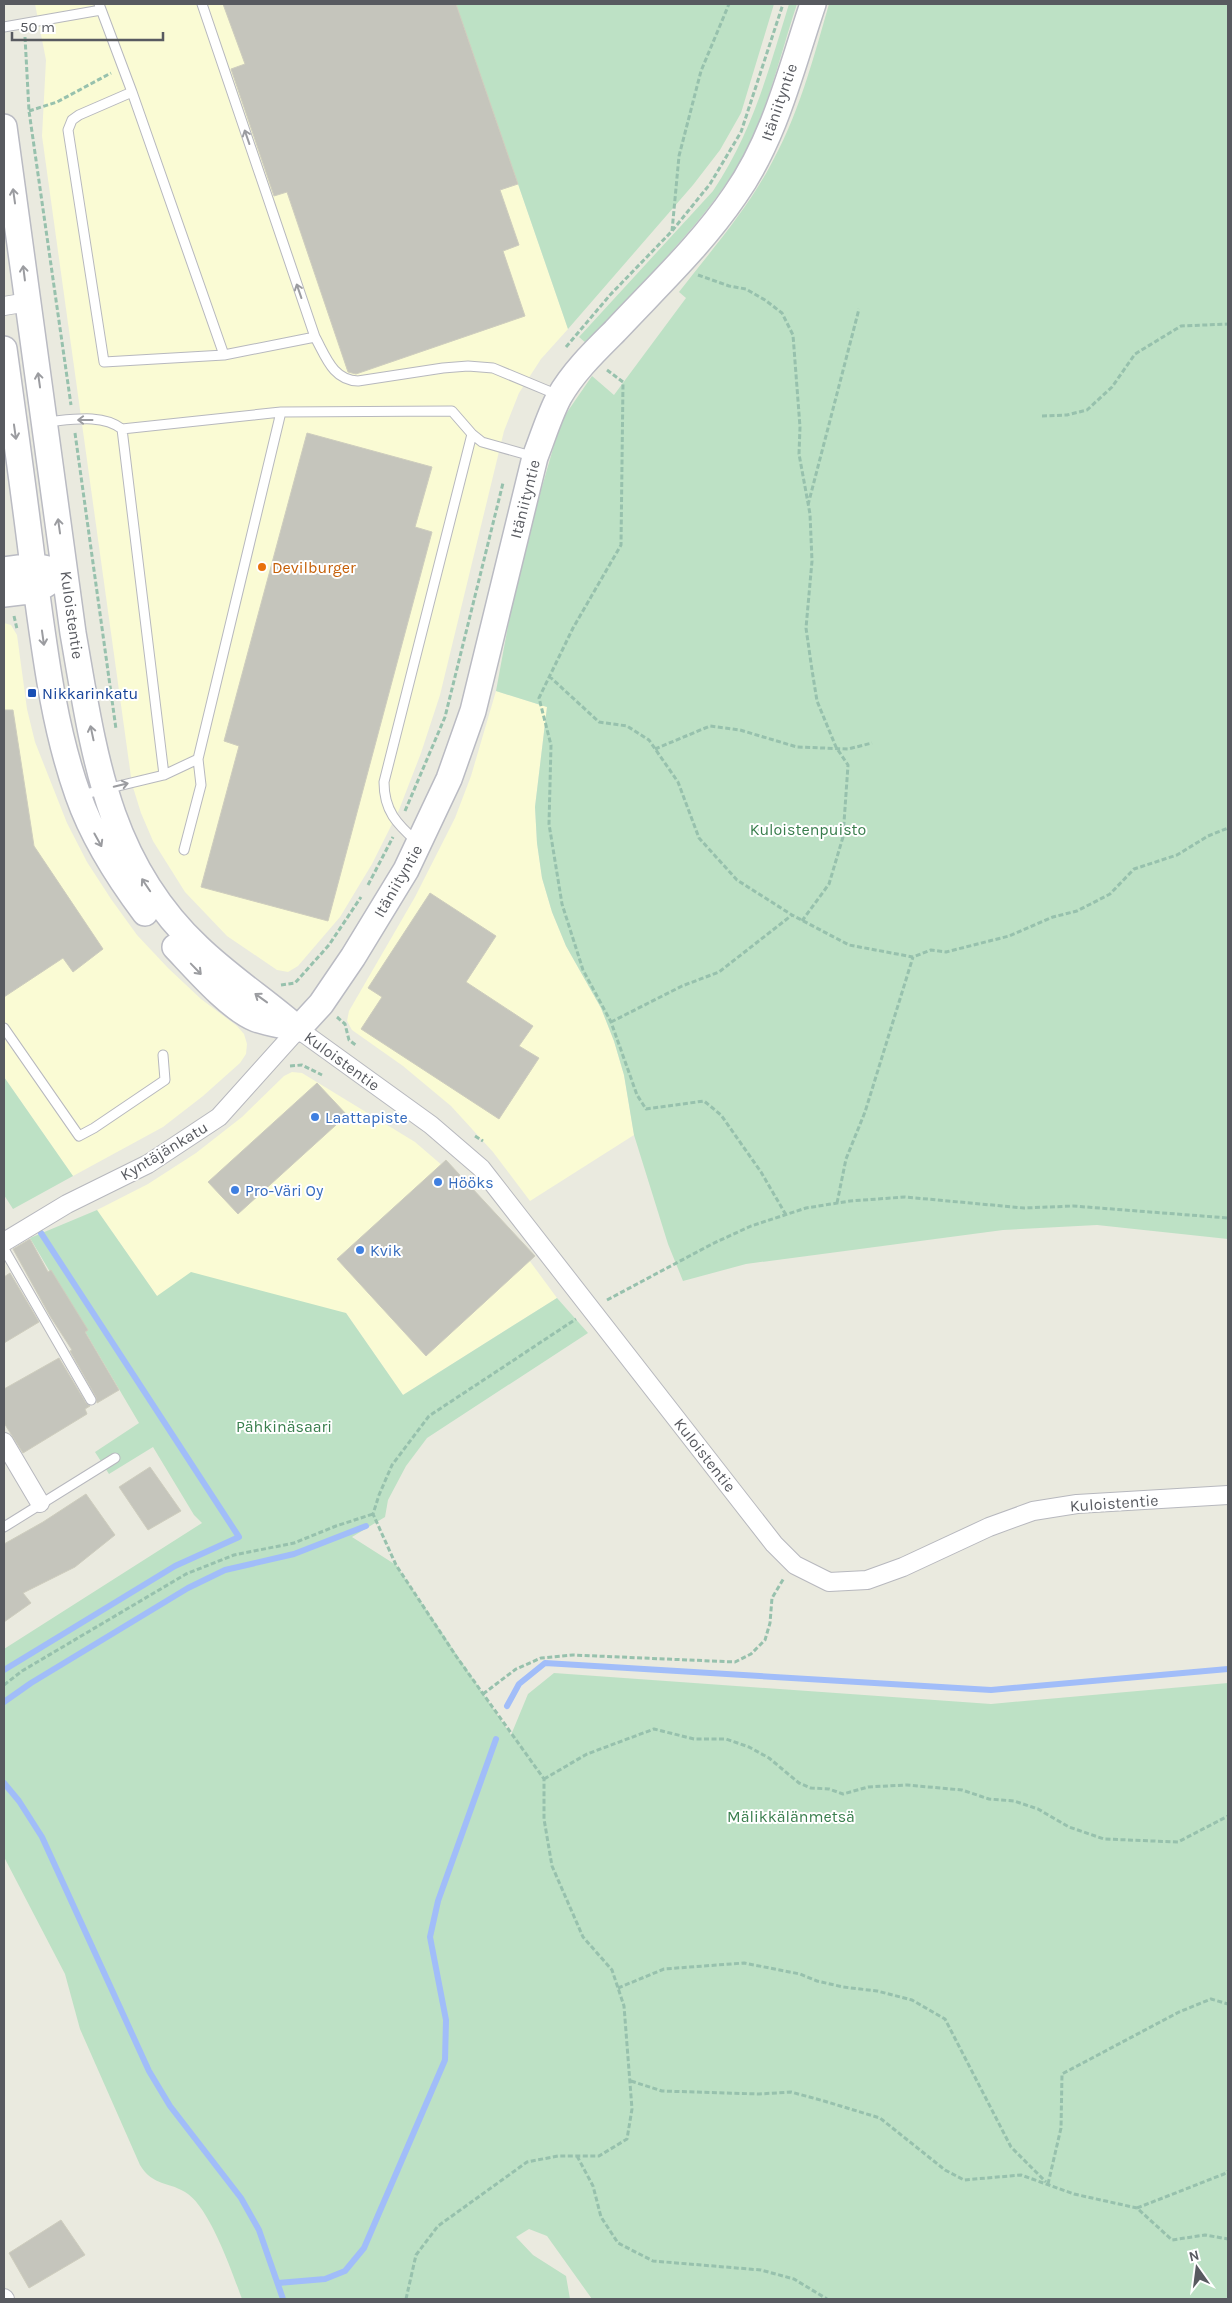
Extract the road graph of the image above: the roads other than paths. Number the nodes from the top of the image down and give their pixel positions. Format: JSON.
{"nodes":[{"id":1,"x":202,"y":4,"type":"edge"},
{"id":2,"x":813,"y":4,"type":"edge"},
{"id":3,"x":100,"y":7,"type":"edge"},
{"id":4,"x":4,"y":27,"type":"edge"},
{"id":5,"x":132,"y":92,"type":"junction"},
{"id":6,"x":4,"y":127,"type":"edge"},
{"id":7,"x":28,"y":302,"type":"junction"},
{"id":8,"x":4,"y":306,"type":"edge"},
{"id":9,"x":315,"y":338,"type":"junction"},
{"id":10,"x":4,"y":349,"type":"edge"},
{"id":11,"x":224,"y":355,"type":"junction"},
{"id":12,"x":560,"y":396,"type":"junction"},
{"id":13,"x":281,"y":412,"type":"junction"},
{"id":14,"x":45,"y":422,"type":"junction"},
{"id":15,"x":122,"y":430,"type":"junction"},
{"id":16,"x":472,"y":434,"type":"junction"},
{"id":17,"x":536,"y":457,"type":"junction"},
{"id":18,"x":4,"y":570,"type":"edge"},
{"id":19,"x":65,"y":572,"type":"junction"},
{"id":20,"x":35,"y":578,"type":"junction"},
{"id":21,"x":4,"y":594,"type":"edge"},
{"id":22,"x":198,"y":759,"type":"junction"},
{"id":23,"x":164,"y":775,"type":"junction"},
{"id":24,"x":104,"y":789,"type":"junction"},
{"id":25,"x":78,"y":796,"type":"junction"},
{"id":26,"x":420,"y":844,"type":"junction"},
{"id":27,"x":184,"y":850,"type":"dead end"},
{"id":28,"x":4,"y":1028,"type":"edge"},
{"id":29,"x":298,"y":1029,"type":"junction"},
{"id":30,"x":164,"y":1055,"type":"dead end"},
{"id":31,"x":4,"y":1242,"type":"edge"},
{"id":32,"x":4,"y":1249,"type":"edge"},
{"id":33,"x":91,"y":1400,"type":"dead end"},
{"id":34,"x":4,"y":1442,"type":"edge"},
{"id":35,"x":115,"y":1458,"type":"dead end"},
{"id":36,"x":1228,"y":1495,"type":"edge"},
{"id":37,"x":40,"y":1503,"type":"junction"},
{"id":38,"x":4,"y":1527,"type":"edge"}],
"edges":[{"from":9,"to":1,"type":"lane","one_way":true},
{"from":2,"to":12,"type":"street","name":"Itäniityntie"},
{"from":3,"to":4,"type":"lane"},
{"from":3,"to":5,"type":"lane"},
{"from":5,"to":11,"type":"lane"},
{"from":5,"to":11,"type":"lane"},
{"from":7,"to":6,"type":"street","name":"Kuloistentie","one_way":true},
{"from":7,"to":8,"type":"street"},
{"from":14,"to":7,"type":"street","name":"Kuloistentie","one_way":true},
{"from":9,"to":11,"type":"lane"},
{"from":9,"to":12,"type":"lane"},
{"from":10,"to":20,"type":"street","name":"Kuloistentie","one_way":true},
{"from":12,"to":17,"type":"street","name":"Itäniityntie"},
{"from":13,"to":15,"type":"lane"},
{"from":13,"to":16,"type":"lane"},
{"from":13,"to":22,"type":"lane"},
{"from":15,"to":14,"type":"lane","one_way":true},
{"from":19,"to":14,"type":"street","name":"Kuloistentie","one_way":true},
{"from":15,"to":23,"type":"lane"},
{"from":16,"to":17,"type":"lane"},
{"from":16,"to":26,"type":"lane"},
{"from":17,"to":26,"type":"street","name":"Itäniityntie"},
{"from":18,"to":20,"type":"street"},
{"from":19,"to":20,"type":"street"},
{"from":24,"to":19,"type":"street","name":"Kuloistentie","one_way":true},
{"from":20,"to":21,"type":"street"},
{"from":20,"to":25,"type":"street","name":"Kuloistentie","one_way":true},
{"from":22,"to":23,"type":"lane"},
{"from":22,"to":27,"type":"lane"},
{"from":24,"to":23,"type":"lane","one_way":true},
{"from":24,"to":25,"type":"lane"},
{"from":29,"to":24,"type":"street","name":"Kuloistentie","one_way":true},
{"from":25,"to":29,"type":"street","name":"Kuloistentie","one_way":true},
{"from":26,"to":29,"type":"street","name":"Itäniityntie"},
{"from":28,"to":30,"type":"lane"},
{"from":29,"to":31,"type":"street","name":"Kyntäjänkatu"},
{"from":29,"to":36,"type":"street","name":"Kuloistentie"},
{"from":32,"to":33,"type":"lane"},
{"from":34,"to":37,"type":"street"},
{"from":35,"to":37,"type":"lane"},
{"from":37,"to":38,"type":"lane"}]}
